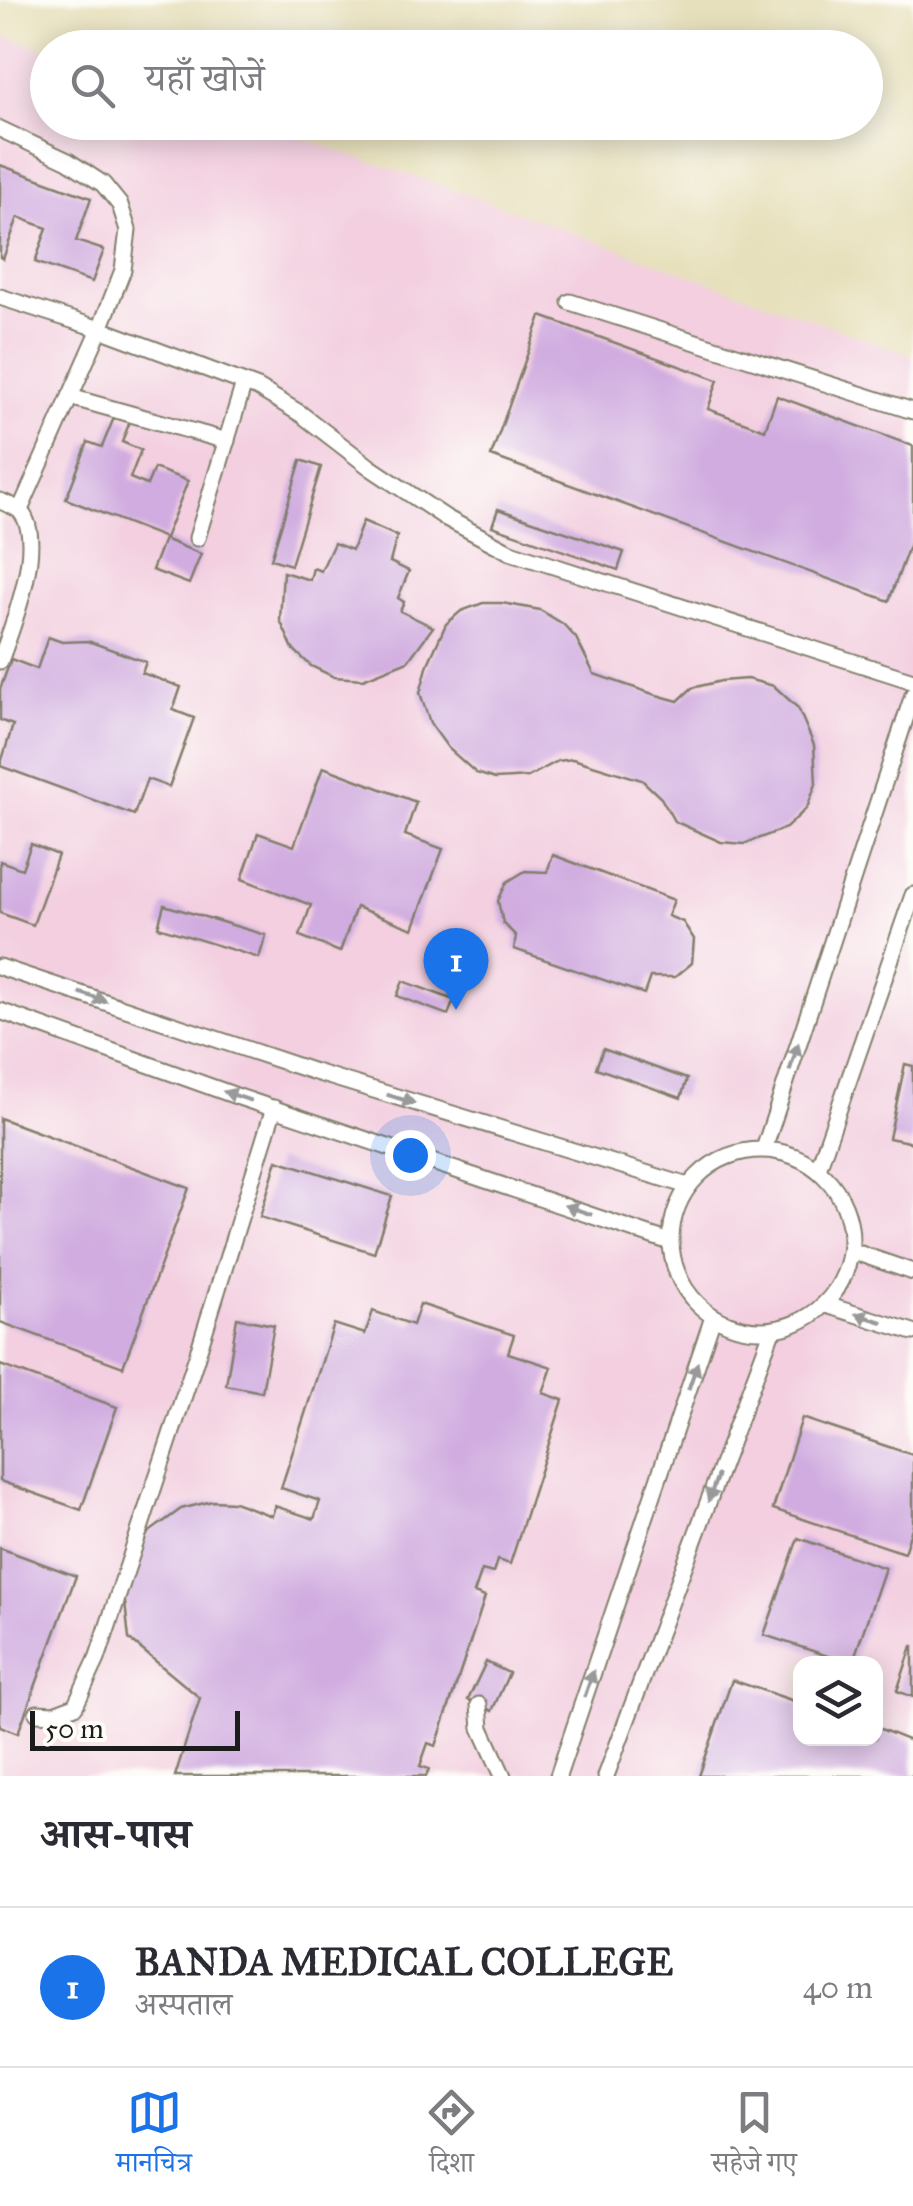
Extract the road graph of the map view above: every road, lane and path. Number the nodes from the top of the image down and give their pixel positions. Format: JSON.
{"nodes":[{"id":1,"x":0,"y":129,"type":"edge"},
{"id":2,"x":0,"y":297,"type":"edge"},
{"id":3,"x":570,"y":302,"type":"dead end"},
{"id":4,"x":100,"y":329,"type":"junction"},
{"id":5,"x":244,"y":383,"type":"junction"},
{"id":6,"x":70,"y":396,"type":"junction"},
{"id":7,"x":913,"y":411,"type":"edge"},
{"id":8,"x":226,"y":441,"type":"junction"},
{"id":9,"x":0,"y":501,"type":"edge"},
{"id":10,"x":20,"y":510,"type":"junction"},
{"id":11,"x":197,"y":538,"type":"dead end"},
{"id":12,"x":0,"y":660,"type":"edge"},
{"id":13,"x":913,"y":682,"type":"edge"},
{"id":14,"x":913,"y":696,"type":"edge"},
{"id":15,"x":913,"y":895,"type":"edge"},
{"id":16,"x":0,"y":967,"type":"edge"},
{"id":17,"x":0,"y":1011,"type":"edge"},
{"id":18,"x":274,"y":1108,"type":"junction"},
{"id":19,"x":764,"y":1149,"type":"junction"},
{"id":20,"x":818,"y":1169,"type":"junction"},
{"id":21,"x":688,"y":1186,"type":"junction"},
{"id":22,"x":670,"y":1242,"type":"junction"},
{"id":23,"x":852,"y":1251,"type":"junction"},
{"id":24,"x":913,"y":1272,"type":"edge"},
{"id":25,"x":826,"y":1305,"type":"junction"},
{"id":26,"x":713,"y":1318,"type":"junction"},
{"id":27,"x":772,"y":1331,"type":"junction"},
{"id":28,"x":913,"y":1332,"type":"edge"},
{"id":29,"x":479,"y":1706,"type":"dead end"},
{"id":30,"x":37,"y":1713,"type":"dead end"},
{"id":31,"x":503,"y":1776,"type":"edge"},
{"id":32,"x":558,"y":1776,"type":"edge"},
{"id":33,"x":606,"y":1776,"type":"edge"}],
"edges":[{"from":1,"to":4,"type":"lane"},
{"from":2,"to":4,"type":"lane"},
{"from":3,"to":7,"type":"lane"},
{"from":4,"to":5,"type":"lane"},
{"from":4,"to":6,"type":"lane"},
{"from":5,"to":8,"type":"lane"},
{"from":5,"to":13,"type":"lane"},
{"from":6,"to":8,"type":"lane"},
{"from":6,"to":10,"type":"lane"},
{"from":8,"to":11,"type":"lane"},
{"from":9,"to":10,"type":"lane"},
{"from":10,"to":12,"type":"lane"},
{"from":19,"to":14,"type":"lane","one_way":true},
{"from":15,"to":20,"type":"lane"},
{"from":16,"to":21,"type":"lane","one_way":true},
{"from":18,"to":17,"type":"lane","one_way":true},
{"from":22,"to":18,"type":"lane","one_way":true},
{"from":18,"to":30,"type":"lane"},
{"from":19,"to":20,"type":"lane"},
{"from":19,"to":21,"type":"lane"},
{"from":20,"to":23,"type":"lane"},
{"from":21,"to":22,"type":"lane"},
{"from":22,"to":26,"type":"lane"},
{"from":23,"to":24,"type":"lane"},
{"from":23,"to":25,"type":"lane"},
{"from":25,"to":27,"type":"lane"},
{"from":28,"to":25,"type":"lane","one_way":true},
{"from":26,"to":27,"type":"lane"},
{"from":32,"to":26,"type":"lane","one_way":true},
{"from":27,"to":33,"type":"lane","one_way":true},
{"from":29,"to":31,"type":"lane"}]}
